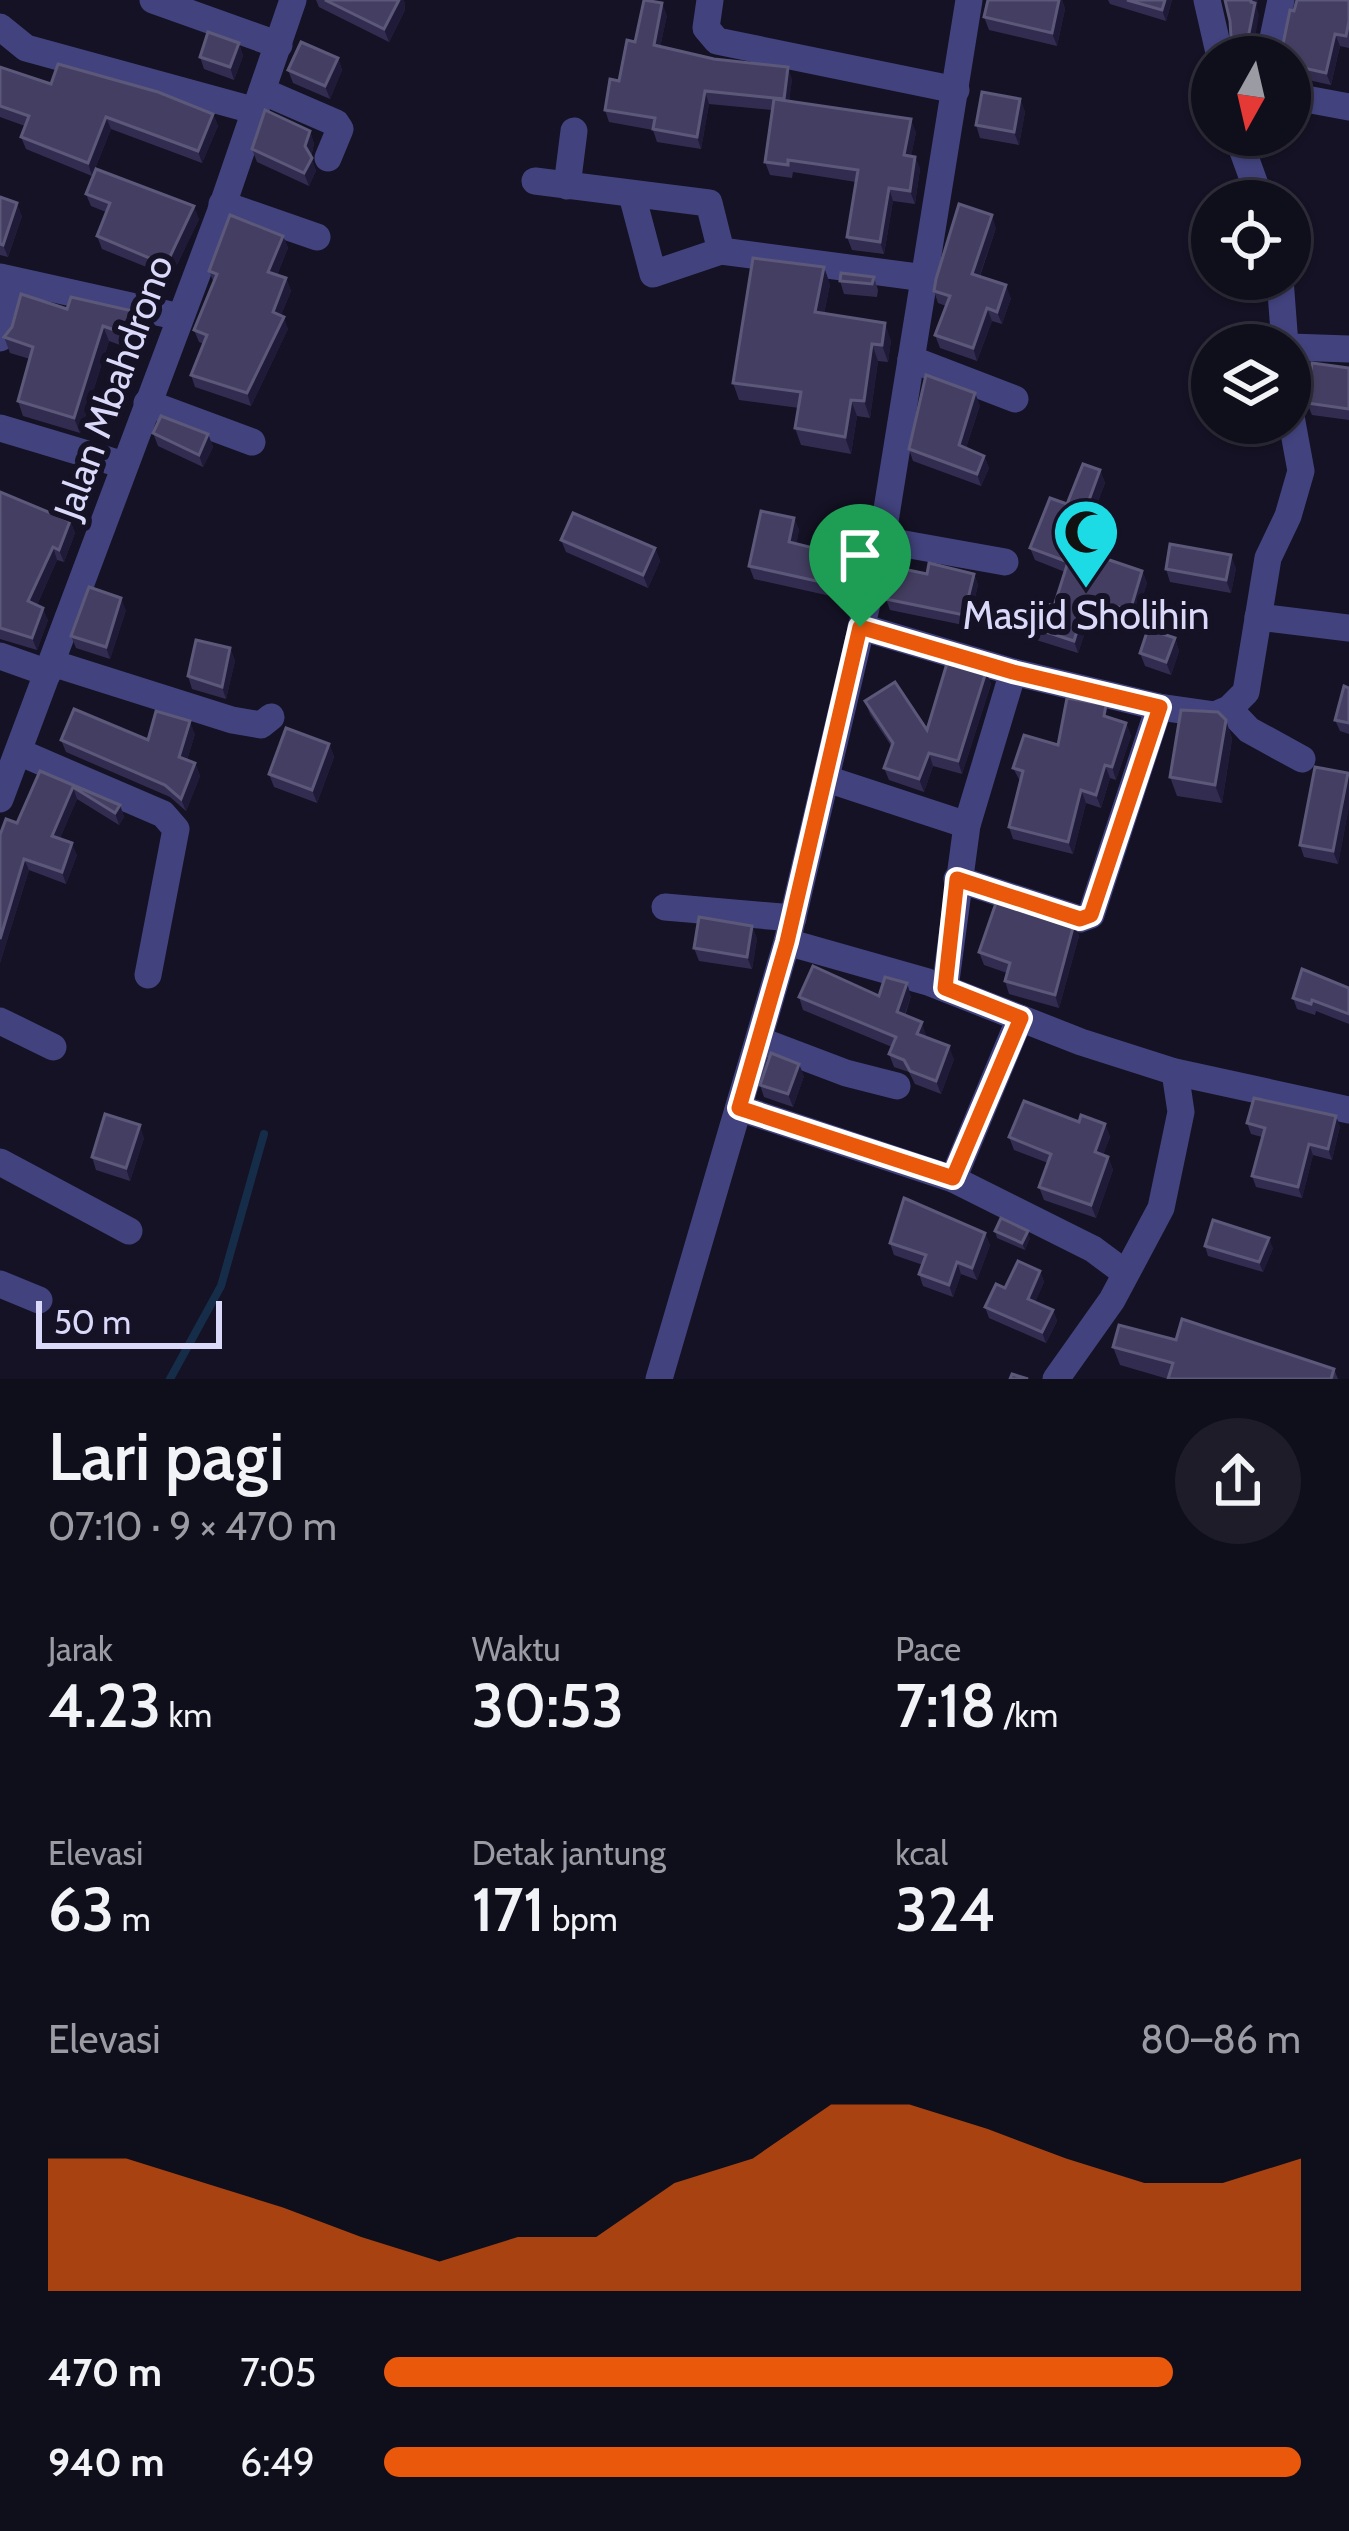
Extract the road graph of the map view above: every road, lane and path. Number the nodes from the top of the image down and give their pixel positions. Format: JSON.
{"nodes":[{"id":1,"x":152,"y":0,"type":"edge"},
{"id":2,"x":293,"y":0,"type":"edge"},
{"id":3,"x":710,"y":0,"type":"edge"},
{"id":4,"x":969,"y":0,"type":"edge"},
{"id":5,"x":1207,"y":0,"type":"edge"},
{"id":6,"x":1281,"y":0,"type":"edge"},
{"id":7,"x":0,"y":27,"type":"edge"},
{"id":8,"x":1215,"y":36,"type":"edge"},
{"id":9,"x":1273,"y":36,"type":"edge"},
{"id":10,"x":279,"y":45,"type":"junction"},
{"id":11,"x":956,"y":90,"type":"junction"},
{"id":12,"x":1311,"y":100,"type":"edge"},
{"id":13,"x":259,"y":101,"type":"junction"},
{"id":14,"x":1349,"y":107,"type":"edge"},
{"id":15,"x":574,"y":131,"type":"dead end"},
{"id":16,"x":328,"y":158,"type":"dead end"},
{"id":17,"x":536,"y":182,"type":"dead end"},
{"id":18,"x":567,"y":186,"type":"junction"},
{"id":19,"x":632,"y":195,"type":"junction"},
{"id":20,"x":222,"y":204,"type":"junction"},
{"id":21,"x":317,"y":237,"type":"dead end"},
{"id":22,"x":721,"y":251,"type":"junction"},
{"id":23,"x":925,"y":278,"type":"junction"},
{"id":24,"x":8,"y":279,"type":"edge"},
{"id":25,"x":180,"y":317,"type":"junction"},
{"id":26,"x":0,"y":338,"type":"edge"},
{"id":27,"x":1311,"y":347,"type":"edge"},
{"id":28,"x":1349,"y":349,"type":"edge"},
{"id":29,"x":911,"y":358,"type":"junction"},
{"id":30,"x":1015,"y":399,"type":"dead end"},
{"id":31,"x":147,"y":403,"type":"junction"},
{"id":32,"x":0,"y":428,"type":"edge"},
{"id":33,"x":252,"y":442,"type":"dead end"},
{"id":34,"x":1296,"y":444,"type":"edge"},
{"id":35,"x":124,"y":465,"type":"junction"},
{"id":36,"x":882,"y":540,"type":"junction"},
{"id":37,"x":1005,"y":562,"type":"dead end"},
{"id":38,"x":1258,"y":617,"type":"junction"},
{"id":39,"x":860,"y":627,"type":"junction"},
{"id":40,"x":1349,"y":628,"type":"edge"},
{"id":41,"x":0,"y":656,"type":"edge"},
{"id":42,"x":50,"y":668,"type":"junction"},
{"id":43,"x":1013,"y":672,"type":"junction"},
{"id":44,"x":1160,"y":707,"type":"junction"},
{"id":45,"x":1229,"y":709,"type":"junction"},
{"id":46,"x":271,"y":717,"type":"dead end"},
{"id":47,"x":19,"y":752,"type":"junction"},
{"id":48,"x":1302,"y":759,"type":"dead end"},
{"id":49,"x":827,"y":779,"type":"junction"},
{"id":50,"x":1,"y":794,"type":"edge"},
{"id":51,"x":967,"y":825,"type":"junction"},
{"id":52,"x":957,"y":879,"type":"junction"},
{"id":53,"x":665,"y":907,"type":"dead end"},
{"id":54,"x":790,"y":930,"type":"junction"},
{"id":55,"x":148,"y":975,"type":"dead end"},
{"id":56,"x":945,"y":988,"type":"junction"},
{"id":57,"x":1021,"y":1018,"type":"junction"},
{"id":58,"x":0,"y":1021,"type":"edge"},
{"id":59,"x":758,"y":1040,"type":"junction"},
{"id":60,"x":53,"y":1048,"type":"dead end"},
{"id":61,"x":1175,"y":1072,"type":"junction"},
{"id":62,"x":897,"y":1085,"type":"dead end"},
{"id":63,"x":739,"y":1108,"type":"junction"},
{"id":64,"x":1349,"y":1110,"type":"edge"},
{"id":65,"x":0,"y":1162,"type":"edge"},
{"id":66,"x":953,"y":1178,"type":"junction"},
{"id":67,"x":129,"y":1231,"type":"dead end"},
{"id":68,"x":1124,"y":1272,"type":"junction"},
{"id":69,"x":0,"y":1284,"type":"edge"},
{"id":70,"x":39,"y":1300,"type":"dead end"},
{"id":71,"x":659,"y":1379,"type":"edge"},
{"id":72,"x":1056,"y":1379,"type":"edge"}],
"edges":[{"from":1,"to":10,"type":"street"},
{"from":2,"to":10,"type":"street","name":"Jalan Mbahdrono"},
{"from":3,"to":11,"type":"street"},
{"from":4,"to":11,"type":"street"},
{"from":5,"to":8,"type":"street"},
{"from":6,"to":9,"type":"street"},
{"from":7,"to":13,"type":"street"},
{"from":10,"to":13,"type":"street","name":"Jalan Mbahdrono"},
{"from":11,"to":23,"type":"street"},
{"from":12,"to":14,"type":"street"},
{"from":13,"to":16,"type":"street"},
{"from":13,"to":20,"type":"street","name":"Jalan Mbahdrono"},
{"from":15,"to":18,"type":"street"},
{"from":17,"to":18,"type":"street"},
{"from":18,"to":19,"type":"street"},
{"from":19,"to":22,"type":"street"},
{"from":19,"to":22,"type":"street"},
{"from":20,"to":21,"type":"street"},
{"from":20,"to":25,"type":"street","name":"Jalan Mbahdrono"},
{"from":22,"to":23,"type":"street"},
{"from":23,"to":29,"type":"street"},
{"from":24,"to":25,"type":"street"},
{"from":24,"to":26,"type":"street"},
{"from":25,"to":31,"type":"street","name":"Jalan Mbahdrono"},
{"from":27,"to":28,"type":"street"},
{"from":29,"to":30,"type":"street"},
{"from":29,"to":36,"type":"street"},
{"from":31,"to":33,"type":"street"},
{"from":31,"to":35,"type":"street","name":"Jalan Mbahdrono"},
{"from":32,"to":35,"type":"street"},
{"from":34,"to":38,"type":"street"},
{"from":35,"to":42,"type":"street","name":"Jalan Mbahdrono"},
{"from":36,"to":37,"type":"street"},
{"from":36,"to":39,"type":"street"},
{"from":38,"to":40,"type":"street"},
{"from":38,"to":45,"type":"street"},
{"from":39,"to":43,"type":"street"},
{"from":39,"to":49,"type":"street"},
{"from":41,"to":42,"type":"street"},
{"from":42,"to":46,"type":"street"},
{"from":42,"to":47,"type":"street","name":"Jalan Mbahdrono"},
{"from":43,"to":44,"type":"street"},
{"from":43,"to":51,"type":"street"},
{"from":44,"to":45,"type":"street"},
{"from":44,"to":52,"type":"street"},
{"from":45,"to":48,"type":"street"},
{"from":47,"to":50,"type":"street","name":"Jalan Mbahdrono"},
{"from":47,"to":55,"type":"street"},
{"from":49,"to":51,"type":"street"},
{"from":49,"to":54,"type":"street"},
{"from":51,"to":52,"type":"street"},
{"from":52,"to":56,"type":"street"},
{"from":53,"to":54,"type":"street"},
{"from":54,"to":56,"type":"street"},
{"from":54,"to":59,"type":"street"},
{"from":56,"to":57,"type":"street"},
{"from":57,"to":61,"type":"street"},
{"from":57,"to":66,"type":"street"},
{"from":58,"to":60,"type":"street"},
{"from":59,"to":62,"type":"street"},
{"from":59,"to":63,"type":"street"},
{"from":61,"to":64,"type":"street"},
{"from":61,"to":68,"type":"street"},
{"from":63,"to":66,"type":"street"},
{"from":63,"to":71,"type":"street"},
{"from":65,"to":67,"type":"street"},
{"from":66,"to":68,"type":"street"},
{"from":68,"to":72,"type":"street"},
{"from":69,"to":70,"type":"street"}]}
